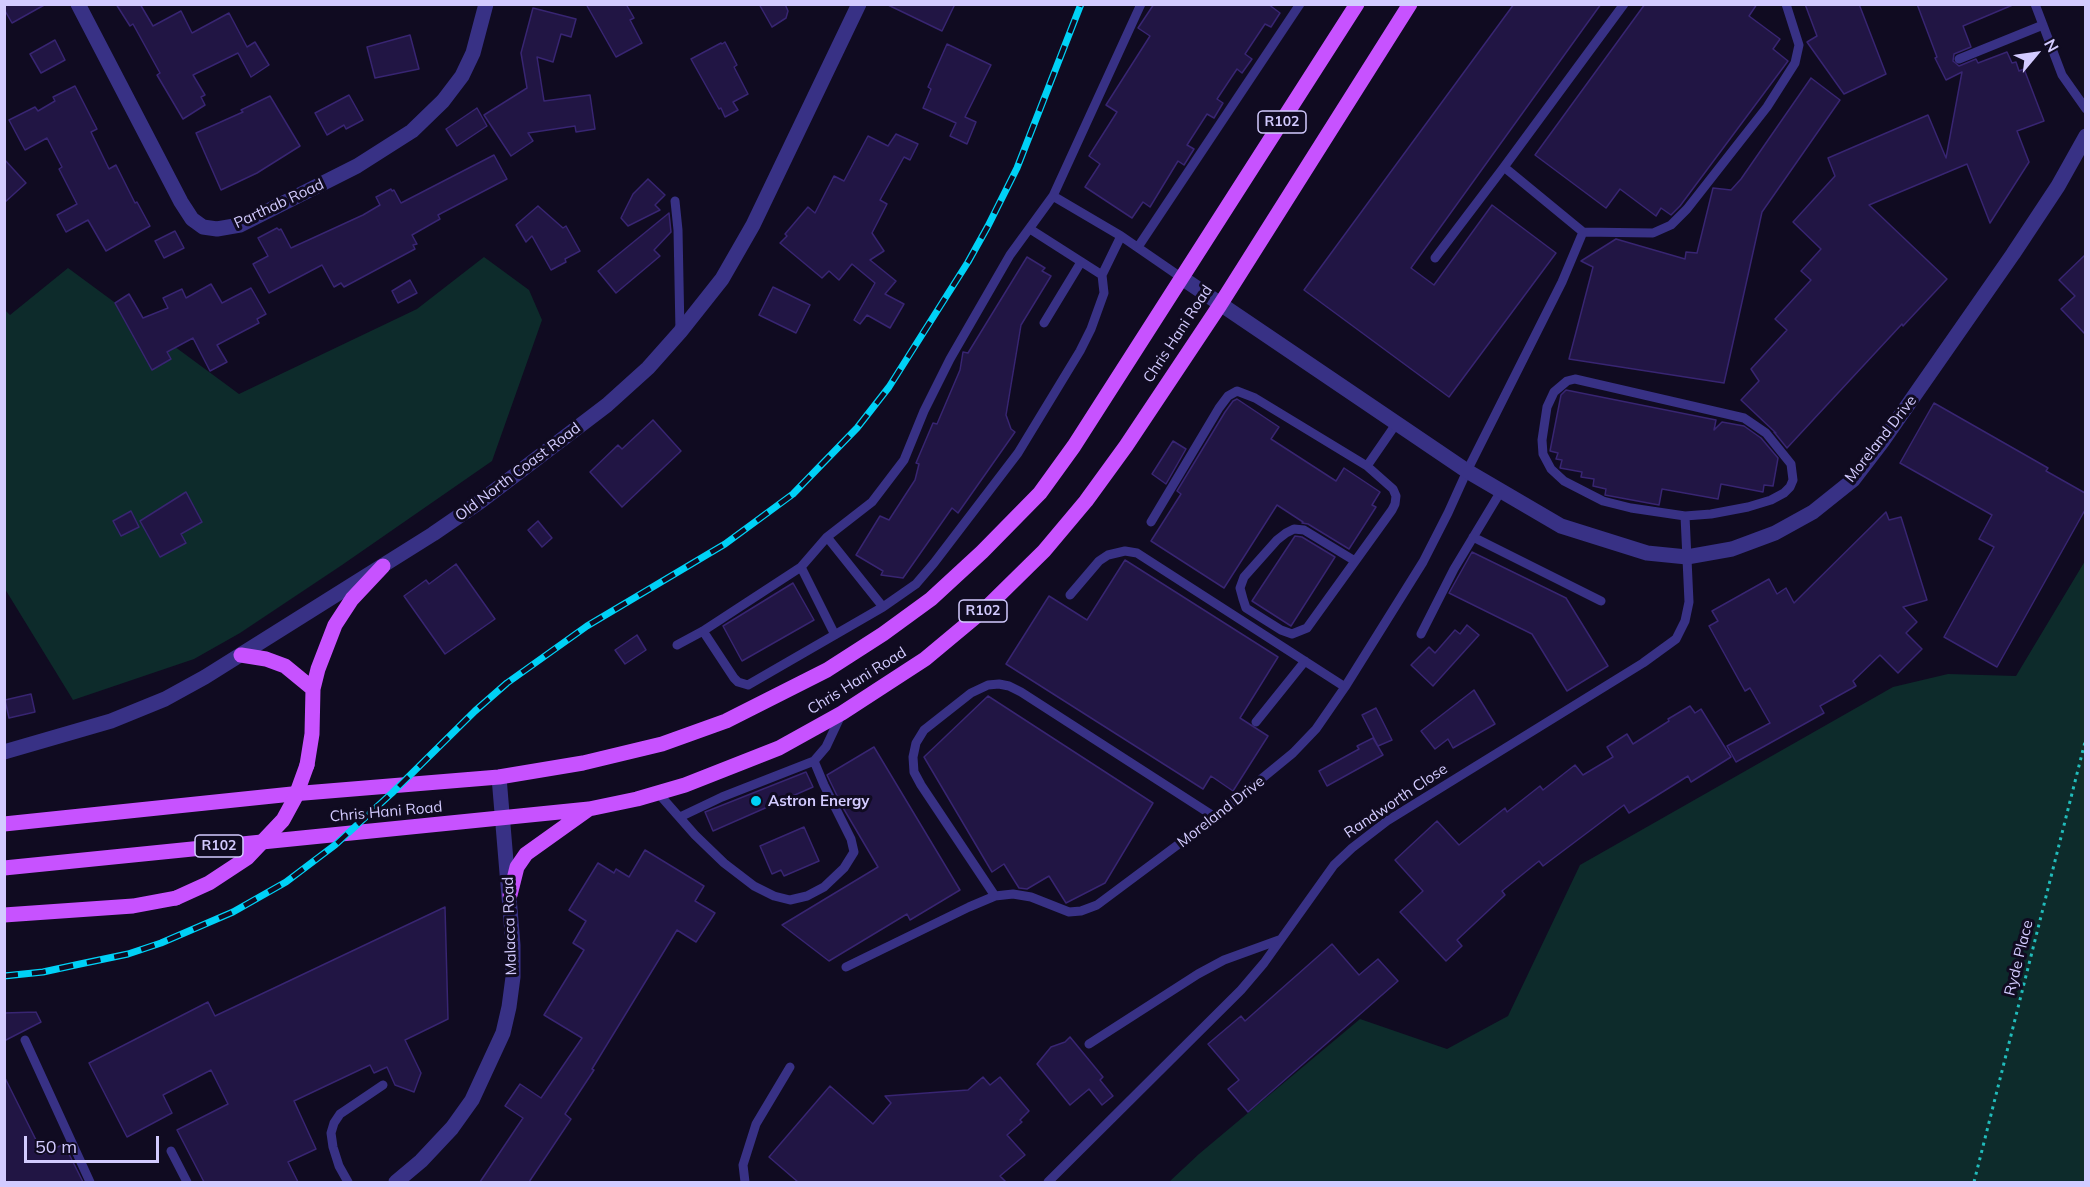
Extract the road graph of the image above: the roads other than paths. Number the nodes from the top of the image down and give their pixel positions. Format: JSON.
{"nodes":[{"id":1,"x":78,"y":4,"type":"edge"},
{"id":2,"x":486,"y":4,"type":"edge"},
{"id":3,"x":859,"y":4,"type":"edge"},
{"id":4,"x":1141,"y":4,"type":"edge"},
{"id":5,"x":1300,"y":4,"type":"edge"},
{"id":6,"x":1357,"y":4,"type":"edge"},
{"id":7,"x":1410,"y":4,"type":"edge"},
{"id":8,"x":1624,"y":4,"type":"edge"},
{"id":9,"x":1786,"y":4,"type":"edge"},
{"id":10,"x":2037,"y":5,"type":"edge"},
{"id":11,"x":2043,"y":25,"type":"junction"},
{"id":12,"x":1959,"y":59,"type":"dead end"},
{"id":13,"x":2085,"y":109,"type":"edge"},
{"id":14,"x":2085,"y":136,"type":"edge"},
{"id":15,"x":1504,"y":167,"type":"junction"},
{"id":16,"x":1053,"y":196,"type":"junction"},
{"id":17,"x":675,"y":201,"type":"dead end"},
{"id":18,"x":1030,"y":229,"type":"junction"},
{"id":19,"x":1583,"y":231,"type":"junction"},
{"id":20,"x":1121,"y":236,"type":"junction"},
{"id":21,"x":1138,"y":247,"type":"junction"},
{"id":22,"x":1435,"y":258,"type":"dead end"},
{"id":23,"x":1081,"y":262,"type":"junction"},
{"id":24,"x":1101,"y":275,"type":"junction"},
{"id":25,"x":1182,"y":278,"type":"junction"},
{"id":26,"x":1220,"y":305,"type":"junction"},
{"id":27,"x":1044,"y":323,"type":"dead end"},
{"id":28,"x":680,"y":332,"type":"junction"},
{"id":29,"x":1396,"y":424,"type":"junction"},
{"id":30,"x":1367,"y":466,"type":"junction"},
{"id":31,"x":1467,"y":471,"type":"junction"},
{"id":32,"x":1501,"y":491,"type":"junction"},
{"id":33,"x":1685,"y":516,"type":"junction"},
{"id":34,"x":1150,"y":522,"type":"dead end"},
{"id":35,"x":827,"y":537,"type":"junction"},
{"id":36,"x":1473,"y":537,"type":"junction"},
{"id":37,"x":1687,"y":557,"type":"junction"},
{"id":38,"x":1355,"y":561,"type":"junction"},
{"id":39,"x":383,"y":566,"type":"junction"},
{"id":40,"x":801,"y":567,"type":"junction"},
{"id":41,"x":1070,"y":595,"type":"dead end"},
{"id":42,"x":1601,"y":601,"type":"dead end"},
{"id":43,"x":884,"y":607,"type":"junction"},
{"id":44,"x":703,"y":631,"type":"junction"},
{"id":45,"x":1421,"y":634,"type":"dead end"},
{"id":46,"x":835,"y":635,"type":"junction"},
{"id":47,"x":677,"y":645,"type":"dead end"},
{"id":48,"x":241,"y":655,"type":"junction"},
{"id":49,"x":1305,"y":661,"type":"junction"},
{"id":50,"x":1345,"y":687,"type":"junction"},
{"id":51,"x":313,"y":689,"type":"junction"},
{"id":52,"x":842,"y":713,"type":"junction"},
{"id":53,"x":1256,"y":722,"type":"dead end"},
{"id":54,"x":4,"y":752,"type":"edge"},
{"id":55,"x":814,"y":761,"type":"junction"},
{"id":56,"x":499,"y":777,"type":"junction"},
{"id":57,"x":658,"y":793,"type":"junction"},
{"id":58,"x":589,"y":809,"type":"junction"},
{"id":59,"x":680,"y":817,"type":"junction"},
{"id":60,"x":1215,"y":817,"type":"junction"},
{"id":61,"x":503,"y":819,"type":"junction"},
{"id":62,"x":4,"y":824,"type":"edge"},
{"id":63,"x":4,"y":868,"type":"edge"},
{"id":64,"x":510,"y":895,"type":"junction"},
{"id":65,"x":995,"y":896,"type":"junction"},
{"id":66,"x":4,"y":915,"type":"edge"},
{"id":67,"x":1279,"y":940,"type":"junction"},
{"id":68,"x":846,"y":967,"type":"dead end"},
{"id":69,"x":25,"y":1040,"type":"dead end"},
{"id":70,"x":1089,"y":1044,"type":"dead end"},
{"id":71,"x":790,"y":1067,"type":"dead end"},
{"id":72,"x":383,"y":1085,"type":"dead end"},
{"id":73,"x":171,"y":1151,"type":"dead end"},
{"id":74,"x":90,"y":1182,"type":"edge"},
{"id":75,"x":188,"y":1182,"type":"edge"},
{"id":76,"x":348,"y":1182,"type":"edge"},
{"id":77,"x":396,"y":1182,"type":"edge"},
{"id":78,"x":745,"y":1182,"type":"edge"},
{"id":79,"x":1048,"y":1182,"type":"edge"}],
"edges":[{"from":1,"to":2,"type":"street","name":"Parthab Road"},
{"from":3,"to":28,"type":"street","name":"Old North Coast Road"},
{"from":4,"to":16,"type":"lane"},
{"from":5,"to":21,"type":"lane"},
{"from":6,"to":25,"type":"main road","name":"Chris Hani Road","number":"R102"},
{"from":7,"to":26,"type":"main road","name":"Chris Hani Road","number":"R102"},
{"from":8,"to":15,"type":"lane"},
{"from":9,"to":19,"type":"lane"},
{"from":10,"to":11,"type":"lane"},
{"from":11,"to":12,"type":"lane"},
{"from":11,"to":13,"type":"lane"},
{"from":14,"to":37,"type":"street","name":"Moreland Drive"},
{"from":15,"to":19,"type":"lane"},
{"from":15,"to":22,"type":"lane"},
{"from":16,"to":18,"type":"lane"},
{"from":16,"to":20,"type":"lane"},
{"from":17,"to":28,"type":"lane"},
{"from":18,"to":23,"type":"lane"},
{"from":18,"to":35,"type":"lane"},
{"from":19,"to":31,"type":"lane","name":"Moreland Drive"},
{"from":20,"to":21,"type":"lane"},
{"from":20,"to":24,"type":"lane"},
{"from":21,"to":25,"type":"lane"},
{"from":23,"to":24,"type":"lane"},
{"from":23,"to":27,"type":"lane"},
{"from":24,"to":43,"type":"lane"},
{"from":25,"to":26,"type":"street","name":"Moreland Drive"},
{"from":25,"to":56,"type":"main road","name":"Chris Hani Road","number":"R102"},
{"from":26,"to":29,"type":"street","name":"Moreland Drive"},
{"from":26,"to":52,"type":"main road","name":"Chris Hani Road","number":"R102"},
{"from":28,"to":39,"type":"street","name":"Old North Coast Road"},
{"from":29,"to":30,"type":"lane"},
{"from":29,"to":31,"type":"street","name":"Moreland Drive"},
{"from":30,"to":34,"type":"lane"},
{"from":30,"to":38,"type":"lane"},
{"from":31,"to":32,"type":"street","name":"Moreland Drive"},
{"from":31,"to":50,"type":"lane","name":"Moreland Drive"},
{"from":32,"to":36,"type":"lane"},
{"from":32,"to":37,"type":"street","name":"Moreland Drive"},
{"from":33,"to":33,"type":"lane"},
{"from":33,"to":37,"type":"lane","name":"Randworth Close"},
{"from":35,"to":40,"type":"lane"},
{"from":35,"to":43,"type":"lane"},
{"from":36,"to":42,"type":"lane"},
{"from":36,"to":45,"type":"lane"},
{"from":37,"to":67,"type":"lane","name":"Randworth Close"},
{"from":38,"to":38,"type":"lane"},
{"from":39,"to":48,"type":"street","name":"Old North Coast Road"},
{"from":39,"to":51,"type":"main road"},
{"from":40,"to":44,"type":"lane"},
{"from":40,"to":46,"type":"lane"},
{"from":41,"to":49,"type":"lane"},
{"from":43,"to":46,"type":"lane"},
{"from":44,"to":46,"type":"lane"},
{"from":44,"to":47,"type":"lane"},
{"from":48,"to":51,"type":"main road"},
{"from":48,"to":54,"type":"street","name":"Old North Coast Road"},
{"from":49,"to":50,"type":"lane"},
{"from":49,"to":53,"type":"lane"},
{"from":50,"to":60,"type":"lane","name":"Moreland Drive"},
{"from":51,"to":66,"type":"main road","bridge":true},
{"from":52,"to":55,"type":"lane"},
{"from":52,"to":57,"type":"main road","name":"Chris Hani Road","number":"R102"},
{"from":55,"to":59,"type":"lane"},
{"from":55,"to":59,"type":"lane"},
{"from":56,"to":61,"type":"street","name":"Malacca Road"},
{"from":56,"to":62,"type":"main road","name":"Chris Hani Road","number":"R102"},
{"from":57,"to":58,"type":"main road","name":"Chris Hani Road","number":"R102"},
{"from":57,"to":59,"type":"lane"},
{"from":58,"to":61,"type":"main road","name":"Chris Hani Road","number":"R102"},
{"from":58,"to":64,"type":"main road"},
{"from":60,"to":65,"type":"lane","name":"Moreland Drive"},
{"from":60,"to":65,"type":"lane"},
{"from":61,"to":63,"type":"main road","name":"Chris Hani Road","number":"R102"},
{"from":61,"to":64,"type":"street","name":"Malacca Road"},
{"from":64,"to":77,"type":"street","name":"Malacca Road"},
{"from":65,"to":68,"type":"lane","name":"Moreland Drive"},
{"from":67,"to":70,"type":"lane"},
{"from":67,"to":79,"type":"lane","name":"Randworth Close"},
{"from":69,"to":74,"type":"lane"},
{"from":71,"to":78,"type":"lane"},
{"from":72,"to":76,"type":"lane"},
{"from":73,"to":75,"type":"lane"}]}
